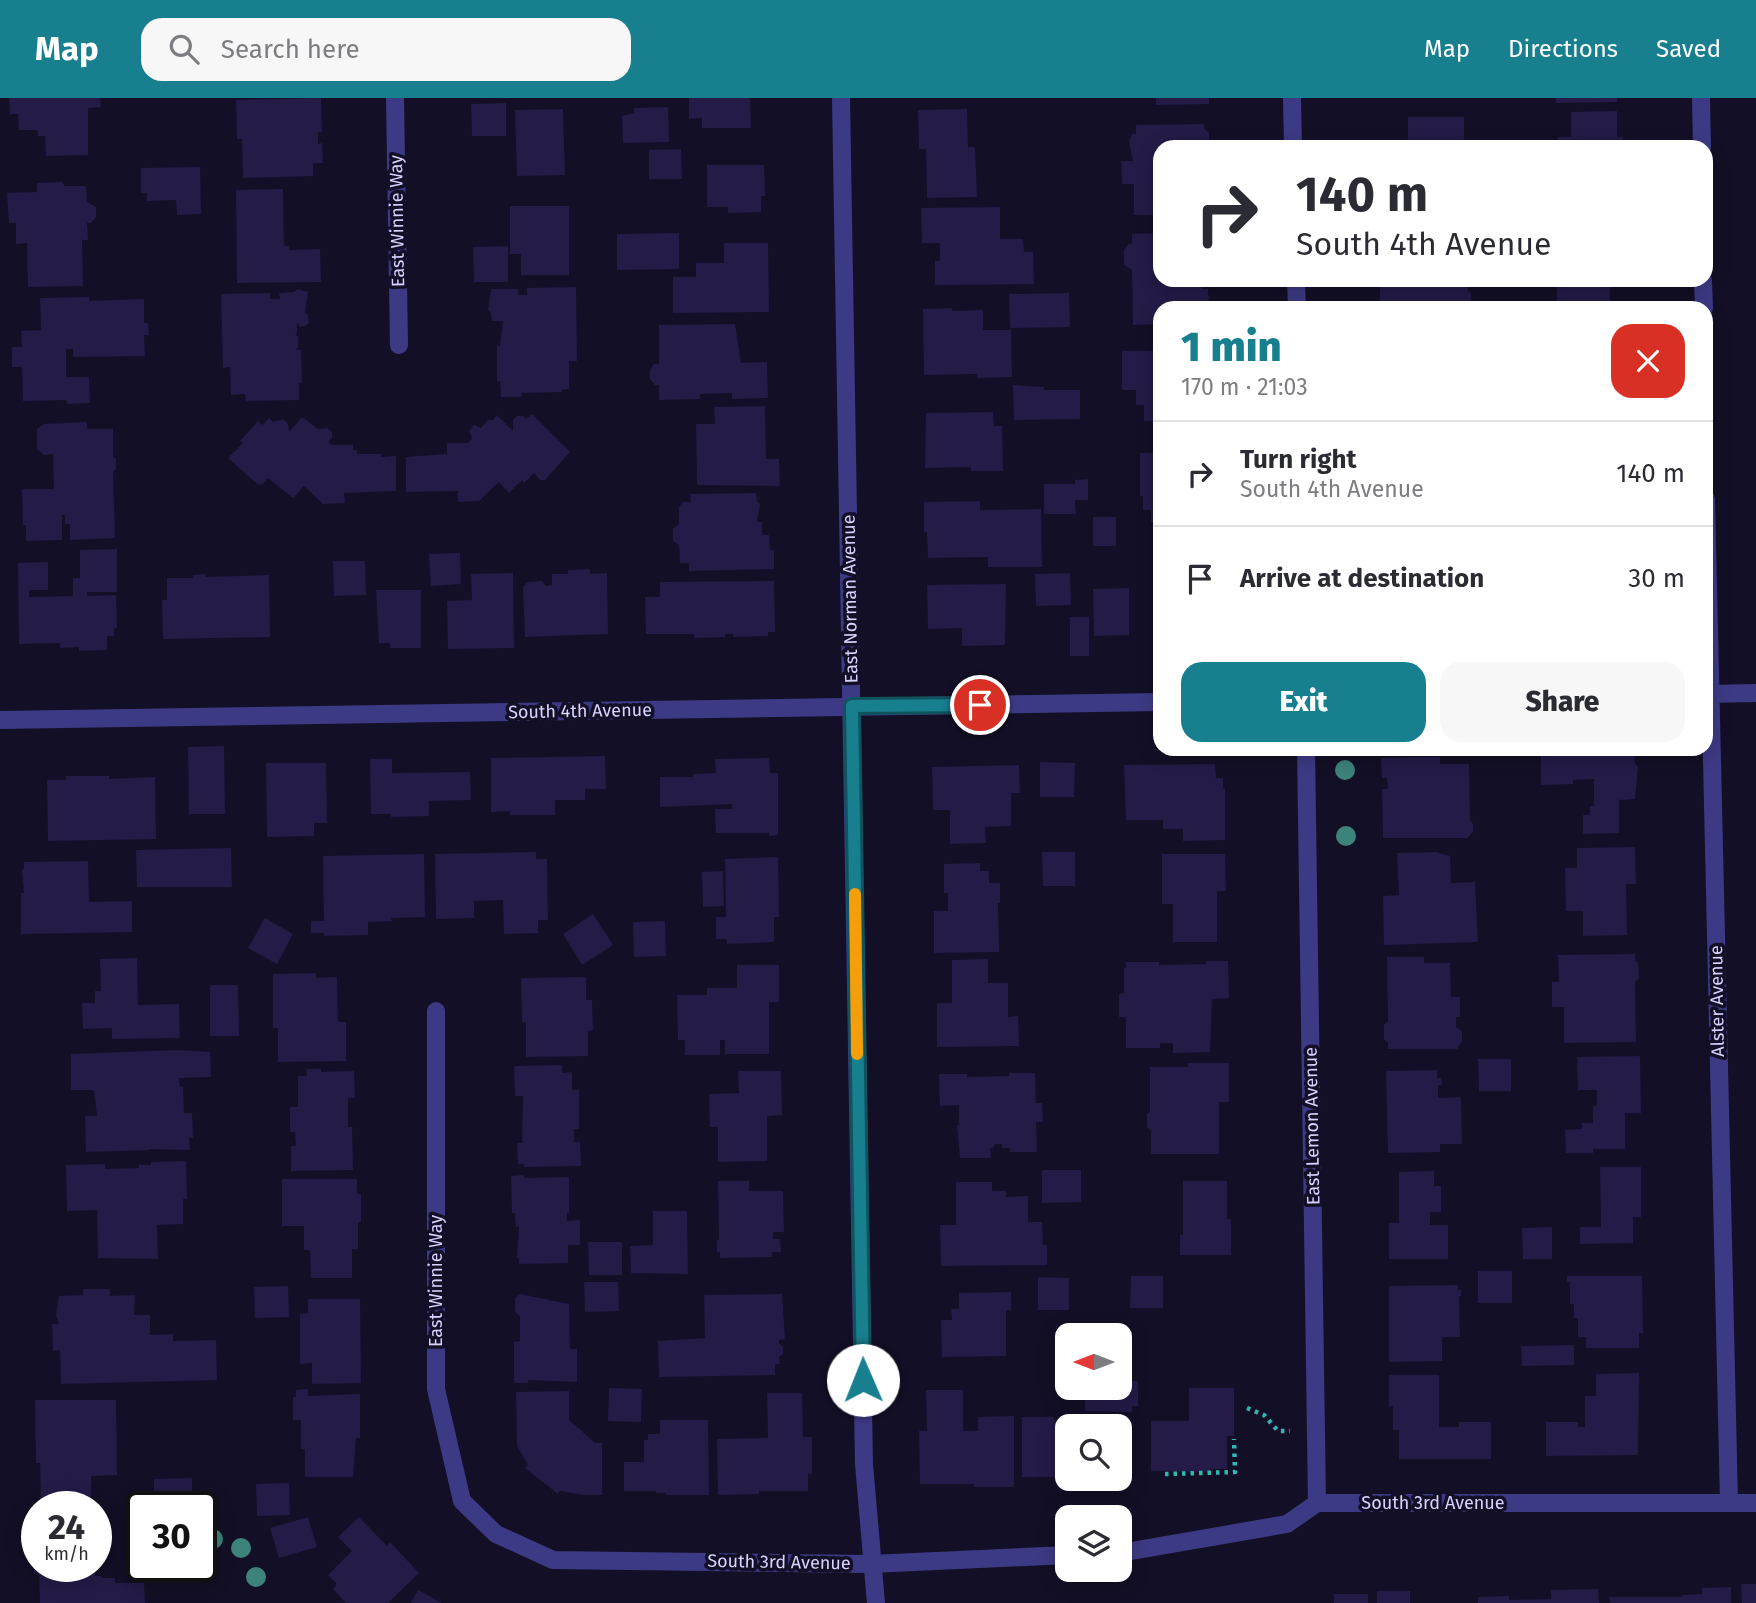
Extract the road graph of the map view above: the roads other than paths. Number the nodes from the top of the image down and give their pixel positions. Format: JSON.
{"nodes":[{"id":1,"x":395,"y":98,"type":"edge"},
{"id":2,"x":841,"y":98,"type":"edge"},
{"id":3,"x":1292,"y":98,"type":"edge"},
{"id":4,"x":1701,"y":98,"type":"edge"},
{"id":5,"x":1293,"y":140,"type":"edge"},
{"id":6,"x":1702,"y":140,"type":"edge"},
{"id":7,"x":399,"y":345,"type":"dead end"},
{"id":8,"x":1756,"y":693,"type":"edge"},
{"id":9,"x":1713,"y":694,"type":"edge"},
{"id":10,"x":1153,"y":702,"type":"edge"},
{"id":11,"x":852,"y":706,"type":"junction"},
{"id":12,"x":0,"y":720,"type":"edge"},
{"id":13,"x":1306,"y":756,"type":"edge"},
{"id":14,"x":1710,"y":756,"type":"edge"},
{"id":15,"x":436,"y":1011,"type":"dead end"},
{"id":16,"x":1317,"y":1503,"type":"junction"},
{"id":17,"x":1729,"y":1503,"type":"junction"},
{"id":18,"x":1756,"y":1503,"type":"edge"},
{"id":19,"x":496,"y":1534,"type":"joint"},
{"id":20,"x":1132,"y":1551,"type":"edge"},
{"id":21,"x":1055,"y":1556,"type":"edge"},
{"id":22,"x":871,"y":1564,"type":"junction"},
{"id":23,"x":876,"y":1603,"type":"edge"}],
"edges":[{"from":1,"to":7,"type":"street","name":"East Winnie Way"},
{"from":2,"to":11,"type":"street","name":"East Norman Avenue"},
{"from":3,"to":5,"type":"street"},
{"from":4,"to":6,"type":"street"},
{"from":8,"to":9,"type":"street"},
{"from":10,"to":11,"type":"street","name":"South 4th Avenue"},
{"from":11,"to":12,"type":"street","name":"South 4th Avenue"},
{"from":11,"to":22,"type":"street","name":"East Norman Avenue"},
{"from":13,"to":16,"type":"street","name":"East Lemon Avenue"},
{"from":14,"to":17,"type":"street","name":"Alster Avenue"},
{"from":15,"to":19,"type":"street","name":"East Winnie Way"},
{"from":16,"to":17,"type":"street","name":"South 3rd Avenue"},
{"from":16,"to":20,"type":"street"},
{"from":17,"to":18,"type":"street","name":"South 3rd Avenue"},
{"from":19,"to":22,"type":"street","name":"South 3rd Avenue"},
{"from":21,"to":22,"type":"street","name":"South 3rd Avenue"},
{"from":22,"to":23,"type":"street","name":"East Norman Avenue"}]}
